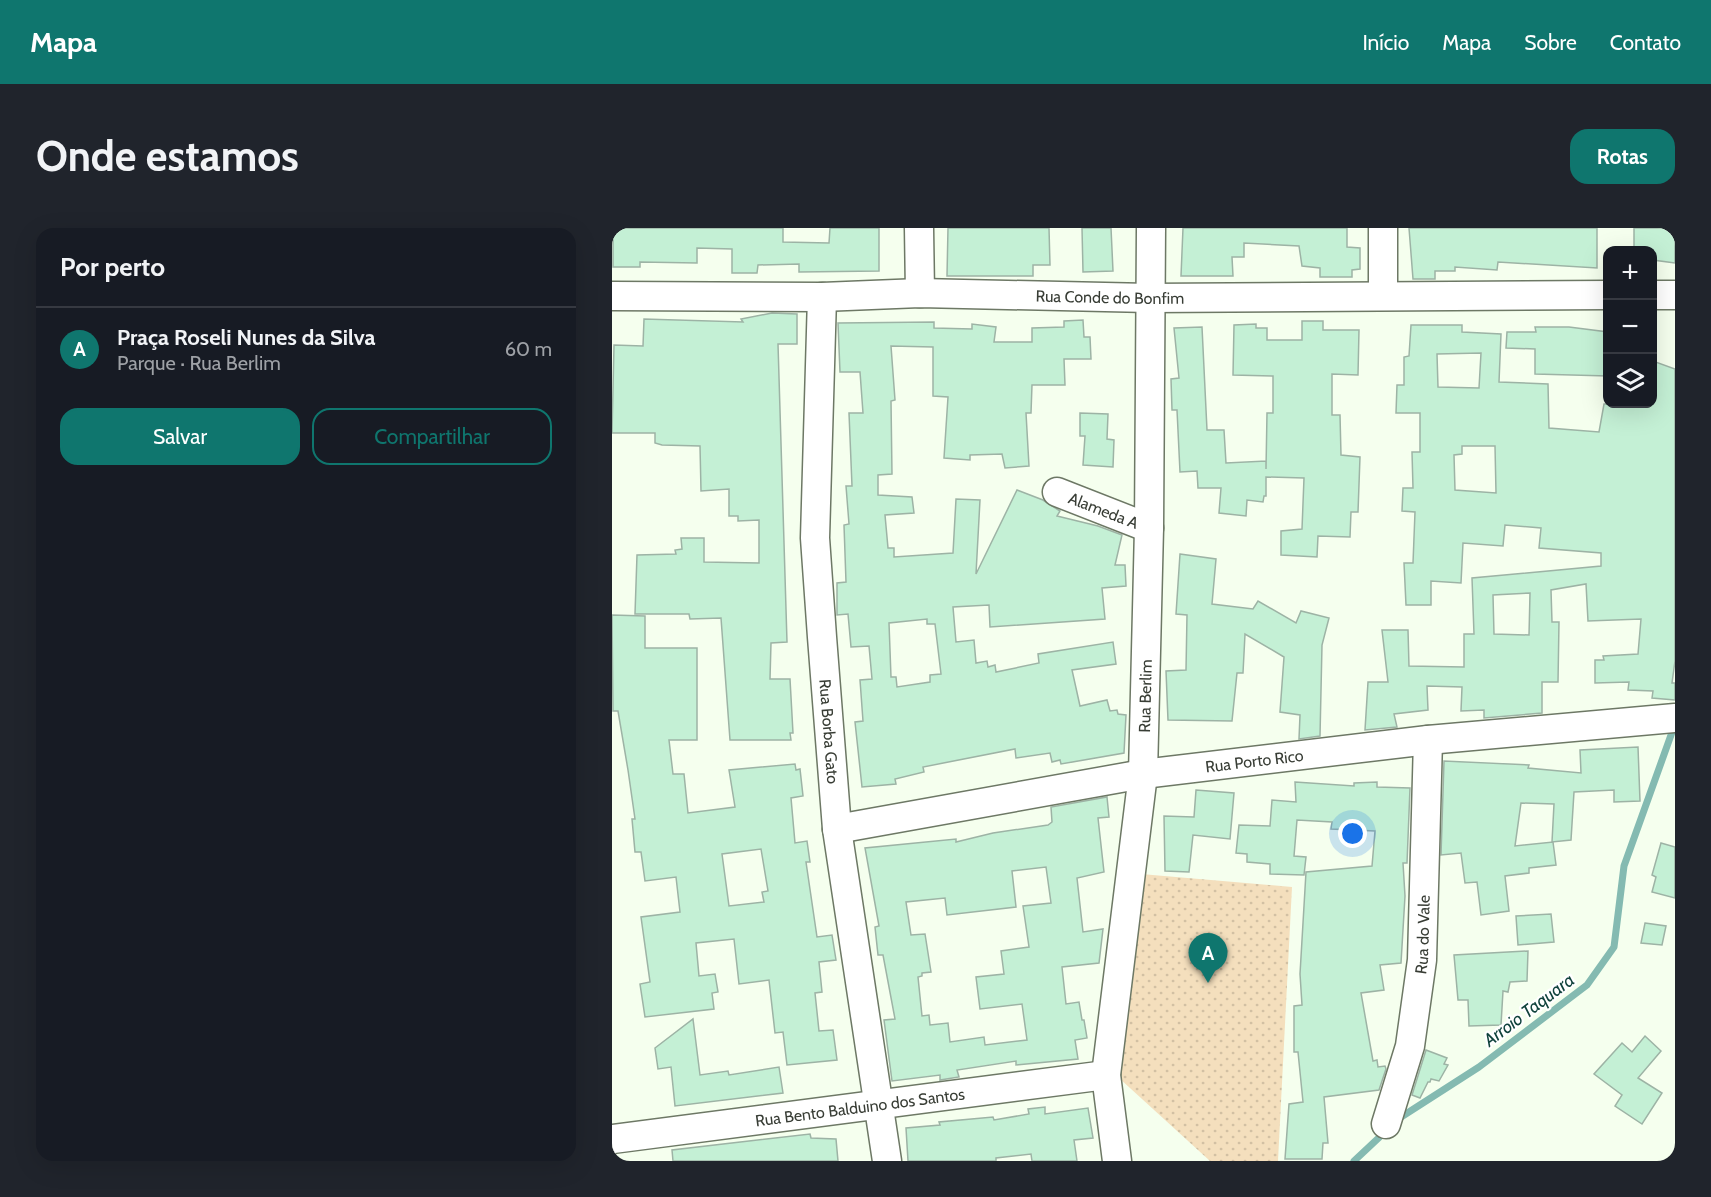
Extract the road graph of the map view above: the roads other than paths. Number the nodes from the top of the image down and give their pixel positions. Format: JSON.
{"nodes":[{"id":1,"x":919,"y":228,"type":"edge"},
{"id":2,"x":1151,"y":228,"type":"edge"},
{"id":3,"x":1383,"y":228,"type":"edge"},
{"id":4,"x":920,"y":293,"type":"junction"},
{"id":5,"x":1383,"y":295,"type":"junction"},
{"id":6,"x":1603,"y":295,"type":"edge"},
{"id":7,"x":1657,"y":295,"type":"edge"},
{"id":8,"x":1675,"y":295,"type":"edge"},
{"id":9,"x":612,"y":296,"type":"edge"},
{"id":10,"x":822,"y":297,"type":"junction"},
{"id":11,"x":1149,"y":298,"type":"junction"},
{"id":12,"x":1057,"y":492,"type":"dead end"},
{"id":13,"x":1149,"y":528,"type":"junction"},
{"id":14,"x":1674,"y":718,"type":"edge"},
{"id":15,"x":1428,"y":740,"type":"junction"},
{"id":16,"x":1143,"y":774,"type":"junction"},
{"id":17,"x":837,"y":830,"type":"junction"},
{"id":18,"x":1106,"y":1075,"type":"junction"},
{"id":19,"x":879,"y":1104,"type":"junction"},
{"id":20,"x":1386,"y":1124,"type":"dead end"},
{"id":21,"x":614,"y":1144,"type":"edge"},
{"id":22,"x":887,"y":1161,"type":"edge"},
{"id":23,"x":1117,"y":1161,"type":"edge"}],
"edges":[{"from":1,"to":4,"type":"street"},
{"from":2,"to":11,"type":"street","name":"Rua Berlim"},
{"from":3,"to":5,"type":"street"},
{"from":4,"to":10,"type":"street","name":"Rua Conde do Bonfim"},
{"from":4,"to":11,"type":"street","name":"Rua Conde do Bonfim"},
{"from":5,"to":6,"type":"street","name":"Rua Conde do Bonfim"},
{"from":5,"to":11,"type":"street","name":"Rua Conde do Bonfim"},
{"from":7,"to":8,"type":"street"},
{"from":9,"to":10,"type":"street","name":"Rua Conde do Bonfim"},
{"from":10,"to":17,"type":"street","name":"Rua Borba Gato"},
{"from":11,"to":13,"type":"street","name":"Rua Berlim"},
{"from":12,"to":13,"type":"street","name":"Alameda A"},
{"from":13,"to":16,"type":"street","name":"Rua Berlim"},
{"from":14,"to":15,"type":"street","name":"Rua Porto Rico"},
{"from":15,"to":16,"type":"street","name":"Rua Porto Rico"},
{"from":15,"to":20,"type":"street","name":"Rua do Vale"},
{"from":16,"to":17,"type":"street","name":"Rua Porto Rico"},
{"from":16,"to":18,"type":"street","name":"Rua Berlim"},
{"from":17,"to":19,"type":"street","name":"Rua Borba Gato"},
{"from":18,"to":19,"type":"street","name":"Rua Bento Balduino dos Santos"},
{"from":18,"to":23,"type":"street","name":"Rua Berlim"},
{"from":19,"to":21,"type":"street","name":"Rua Bento Balduino dos Santos"},
{"from":19,"to":22,"type":"street","name":"Rua Borba Gato"}]}
